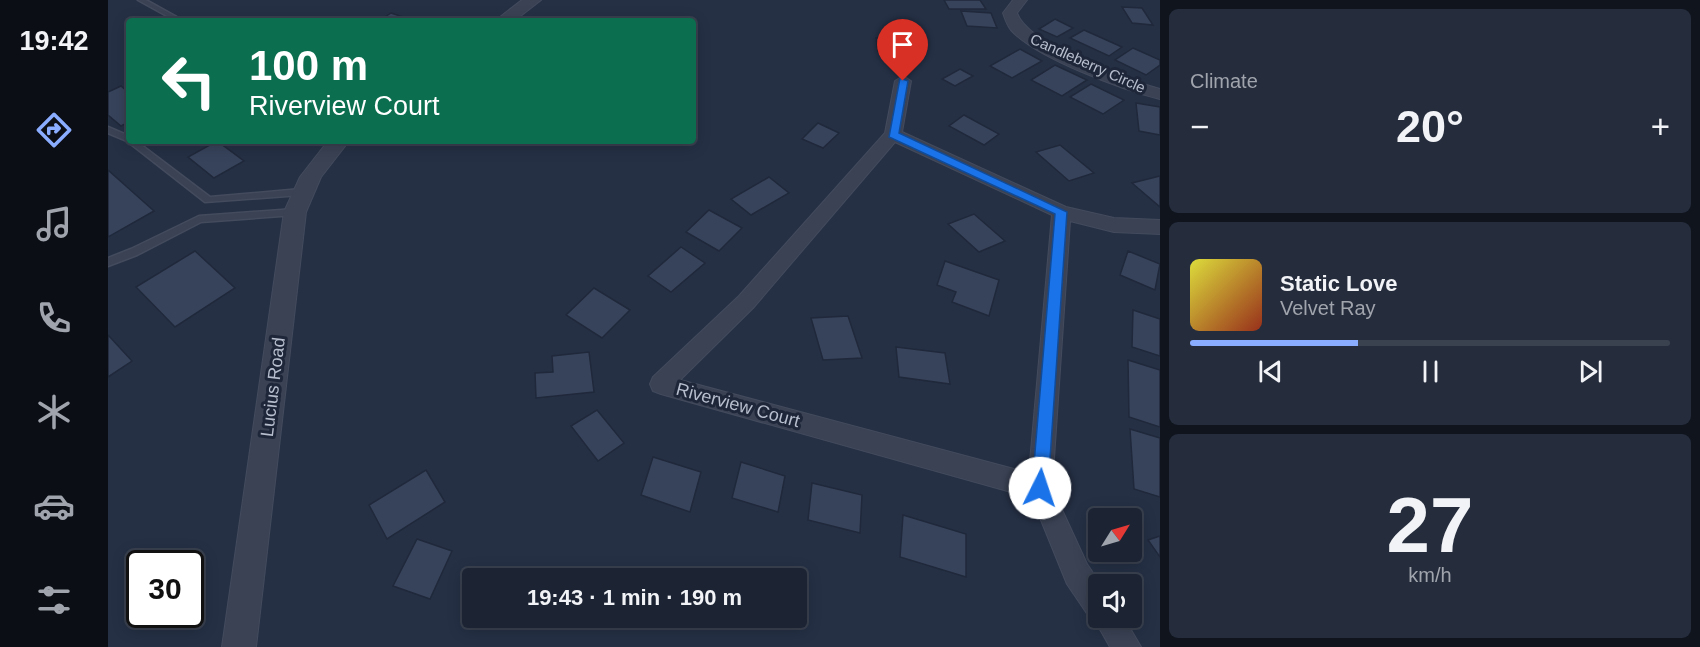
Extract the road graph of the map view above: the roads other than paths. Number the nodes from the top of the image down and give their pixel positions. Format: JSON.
{"nodes":[{"id":1,"x":141,"y":0,"type":"edge"},
{"id":2,"x":533,"y":0,"type":"edge"},
{"id":3,"x":1020,"y":0,"type":"edge"},
{"id":4,"x":175,"y":18,"type":"edge"},
{"id":5,"x":507,"y":18,"type":"edge"},
{"id":6,"x":903,"y":81,"type":"dead end"},
{"id":7,"x":1160,"y":94,"type":"edge"},
{"id":8,"x":108,"y":130,"type":"edge"},
{"id":9,"x":893,"y":134,"type":"junction"},
{"id":10,"x":126,"y":138,"type":"edge"},
{"id":11,"x":135,"y":144,"type":"edge"},
{"id":12,"x":336,"y":144,"type":"edge"},
{"id":13,"x":298,"y":202,"type":"junction"},
{"id":14,"x":1061,"y":212,"type":"junction"},
{"id":15,"x":1160,"y":227,"type":"edge"},
{"id":16,"x":108,"y":262,"type":"edge"},
{"id":17,"x":1040,"y":488,"type":"junction"},
{"id":18,"x":1088,"y":590,"type":"edge"},
{"id":19,"x":1114,"y":628,"type":"edge"},
{"id":20,"x":239,"y":647,"type":"edge"},
{"id":21,"x":1127,"y":647,"type":"edge"}],
"edges":[{"from":1,"to":4,"type":"lane"},
{"from":2,"to":5,"type":"street"},
{"from":3,"to":7,"type":"street","name":"Candleberry Circle"},
{"from":6,"to":9,"type":"street"},
{"from":8,"to":10,"type":"lane"},
{"from":9,"to":14,"type":"street"},
{"from":9,"to":17,"type":"street","name":"Riverview Court"},
{"from":11,"to":13,"type":"lane"},
{"from":12,"to":13,"type":"street","name":"Lucius Road"},
{"from":13,"to":16,"type":"lane"},
{"from":13,"to":20,"type":"street","name":"Lucius Road"},
{"from":14,"to":15,"type":"street"},
{"from":14,"to":17,"type":"street"},
{"from":17,"to":18,"type":"street"},
{"from":19,"to":21,"type":"street"}]}
